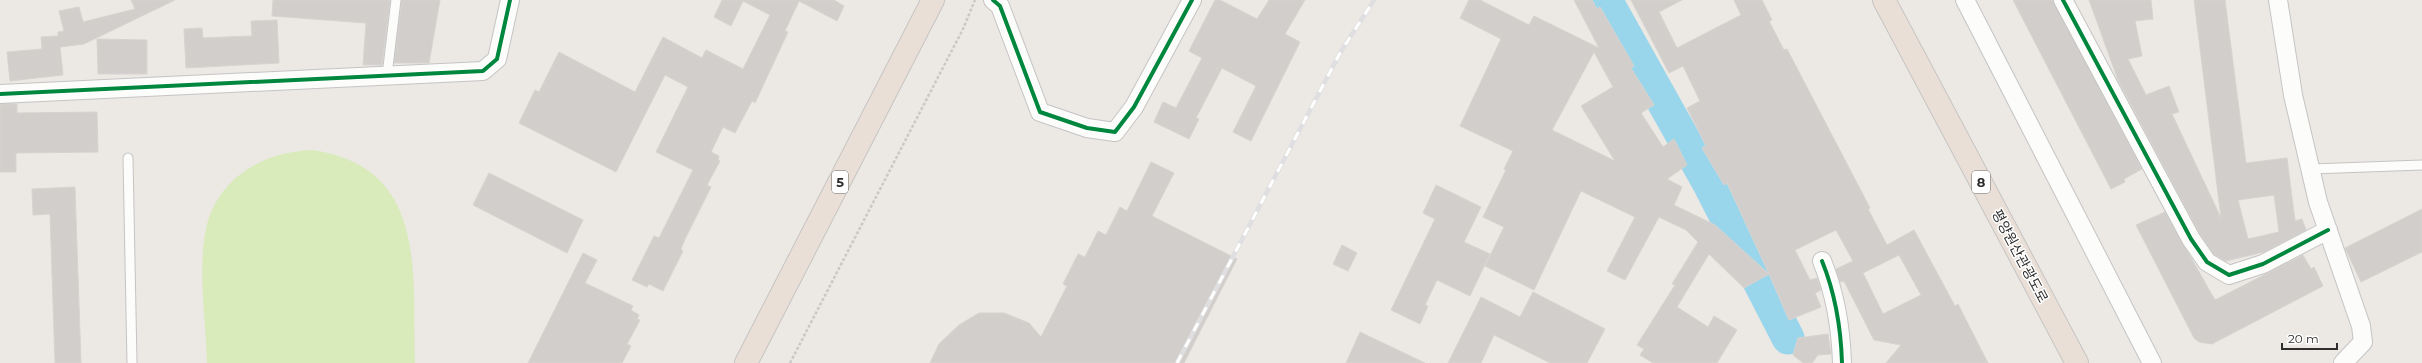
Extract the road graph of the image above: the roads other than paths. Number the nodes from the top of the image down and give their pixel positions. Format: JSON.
{"nodes":[{"id":1,"x":396,"y":0,"type":"edge"},
{"id":2,"x":510,"y":0,"type":"edge"},
{"id":3,"x":933,"y":0,"type":"edge"},
{"id":4,"x":993,"y":0,"type":"edge"},
{"id":5,"x":1192,"y":0,"type":"edge"},
{"id":6,"x":1884,"y":0,"type":"edge"},
{"id":7,"x":1965,"y":0,"type":"edge"},
{"id":8,"x":2063,"y":0,"type":"edge"},
{"id":9,"x":2278,"y":0,"type":"edge"},
{"id":10,"x":387,"y":75,"type":"junction"},
{"id":11,"x":0,"y":94,"type":"edge"},
{"id":12,"x":128,"y":158,"type":"dead end"},
{"id":13,"x":2422,"y":165,"type":"edge"},
{"id":14,"x":2311,"y":169,"type":"junction"},
{"id":15,"x":2328,"y":230,"type":"junction"},
{"id":16,"x":1822,"y":261,"type":"dead end"},
{"id":17,"x":132,"y":363,"type":"edge"},
{"id":18,"x":746,"y":363,"type":"edge"},
{"id":19,"x":1842,"y":363,"type":"edge"},
{"id":20,"x":2077,"y":363,"type":"edge"},
{"id":21,"x":2152,"y":363,"type":"edge"},
{"id":22,"x":2343,"y":363,"type":"edge"}],
"edges":[{"from":1,"to":10,"type":"lane"},
{"from":2,"to":10,"type":"street"},
{"from":3,"to":18,"type":"highway","number":"5"},
{"from":4,"to":5,"type":"street"},
{"from":6,"to":20,"type":"highway","name":"평양원산관광도로","number":"8"},
{"from":7,"to":21,"type":"street"},
{"from":8,"to":15,"type":"street"},
{"from":9,"to":14,"type":"street"},
{"from":10,"to":11,"type":"street"},
{"from":12,"to":17,"type":"lane"},
{"from":13,"to":14,"type":"lane"},
{"from":14,"to":15,"type":"street"},
{"from":15,"to":22,"type":"street"},
{"from":16,"to":19,"type":"street"}]}
